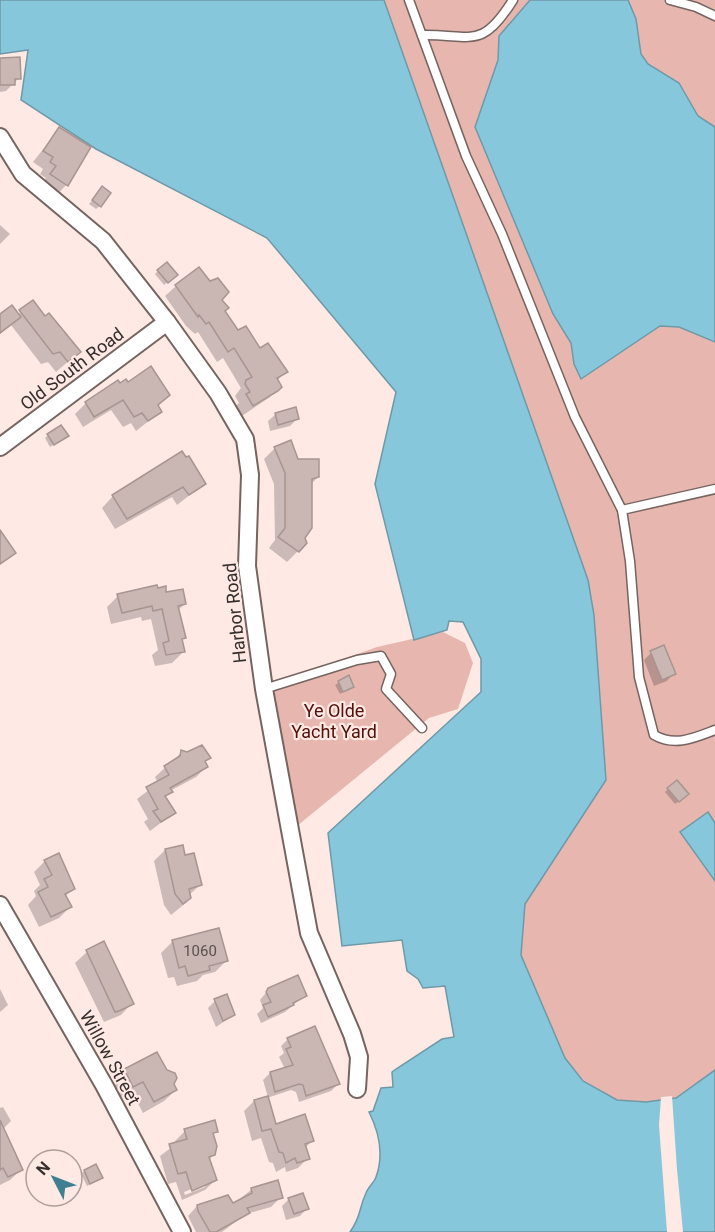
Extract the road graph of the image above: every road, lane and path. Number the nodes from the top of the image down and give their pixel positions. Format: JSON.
{"nodes":[{"id":1,"x":409,"y":0,"type":"edge"},
{"id":2,"x":513,"y":0,"type":"edge"},
{"id":3,"x":670,"y":0,"type":"edge"},
{"id":4,"x":696,"y":3,"type":"edge"},
{"id":5,"x":715,"y":16,"type":"edge"},
{"id":6,"x":422,"y":35,"type":"junction"},
{"id":7,"x":0,"y":137,"type":"edge"},
{"id":8,"x":0,"y":163,"type":"edge"},
{"id":9,"x":23,"y":174,"type":"junction"},
{"id":10,"x":167,"y":322,"type":"junction"},
{"id":11,"x":0,"y":447,"type":"edge"},
{"id":12,"x":715,"y":489,"type":"edge"},
{"id":13,"x":622,"y":510,"type":"junction"},
{"id":14,"x":264,"y":689,"type":"junction"},
{"id":15,"x":422,"y":728,"type":"dead end"},
{"id":16,"x":715,"y":730,"type":"edge"},
{"id":17,"x":0,"y":905,"type":"edge"},
{"id":18,"x":357,"y":1089,"type":"dead end"},
{"id":19,"x":182,"y":1232,"type":"edge"}],
"edges":[{"from":1,"to":6,"type":"lane"},
{"from":2,"to":6,"type":"lane"},
{"from":3,"to":4,"type":"lane"},
{"from":4,"to":5,"type":"lane"},
{"from":6,"to":13,"type":"lane"},
{"from":7,"to":9,"type":"street","name":"Harbor Road"},
{"from":8,"to":9,"type":"street"},
{"from":9,"to":10,"type":"street","name":"Harbor Road"},
{"from":10,"to":11,"type":"street","name":"Old South Road"},
{"from":10,"to":14,"type":"street","name":"Harbor Road"},
{"from":12,"to":13,"type":"lane"},
{"from":13,"to":16,"type":"lane"},
{"from":14,"to":15,"type":"lane"},
{"from":14,"to":18,"type":"street","name":"Harbor Road"},
{"from":17,"to":19,"type":"street","name":"Willow Street"}]}
